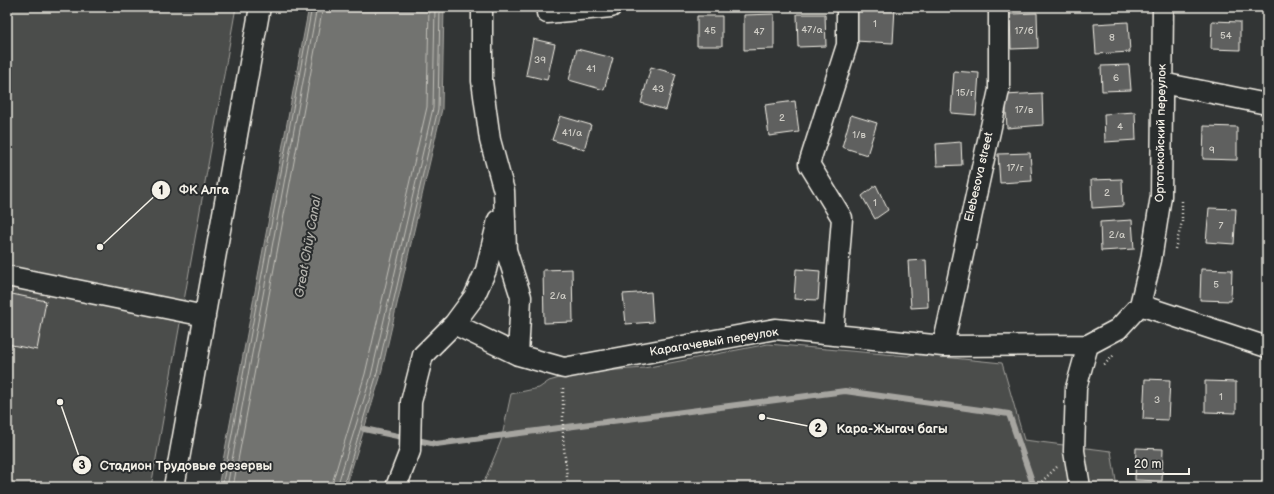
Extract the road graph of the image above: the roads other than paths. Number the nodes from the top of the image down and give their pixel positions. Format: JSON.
{"nodes":[{"id":1,"x":260,"y":7,"type":"edge"},
{"id":2,"x":482,"y":7,"type":"edge"},
{"id":3,"x":611,"y":7,"type":"edge"},
{"id":4,"x":847,"y":7,"type":"edge"},
{"id":5,"x":999,"y":7,"type":"edge"},
{"id":6,"x":1163,"y":7,"type":"edge"},
{"id":7,"x":547,"y":13,"type":"dead end"},
{"id":8,"x":1162,"y":83,"type":"junction"},
{"id":9,"x":1267,"y":104,"type":"edge"},
{"id":10,"x":504,"y":191,"type":"junction"},
{"id":11,"x":7,"y":276,"type":"edge"},
{"id":12,"x":1140,"y":305,"type":"junction"},
{"id":13,"x":205,"y":316,"type":"junction"},
{"id":14,"x":454,"y":324,"type":"junction"},
{"id":15,"x":833,"y":335,"type":"junction"},
{"id":16,"x":1088,"y":345,"type":"junction"},
{"id":17,"x":943,"y":346,"type":"junction"},
{"id":18,"x":1267,"y":347,"type":"edge"},
{"id":19,"x":518,"y":355,"type":"junction"},
{"id":20,"x":174,"y":487,"type":"edge"},
{"id":21,"x":396,"y":487,"type":"edge"},
{"id":22,"x":1080,"y":487,"type":"edge"}],
"edges":[{"from":1,"to":13,"type":"street"},
{"from":2,"to":10,"type":"street"},
{"from":3,"to":7,"type":"street"},
{"from":4,"to":15,"type":"street"},
{"from":5,"to":17,"type":"street","name":"Elebesova street"},
{"from":6,"to":8,"type":"street","name":"Ортотокойский переулок"},
{"from":8,"to":9,"type":"street"},
{"from":8,"to":12,"type":"street","name":"Ортотокойский переулок"},
{"from":10,"to":14,"type":"street"},
{"from":10,"to":19,"type":"street"},
{"from":11,"to":13,"type":"street"},
{"from":12,"to":16,"type":"street","name":"Карагачевый переулок"},
{"from":12,"to":18,"type":"street"},
{"from":13,"to":20,"type":"street"},
{"from":14,"to":19,"type":"street","name":"Карагачевый переулок"},
{"from":14,"to":21,"type":"street"},
{"from":15,"to":17,"type":"street","name":"Карагачевый переулок"},
{"from":15,"to":19,"type":"street","name":"Карагачевый переулок"},
{"from":16,"to":17,"type":"street","name":"Карагачевый переулок"},
{"from":16,"to":22,"type":"street"}]}
